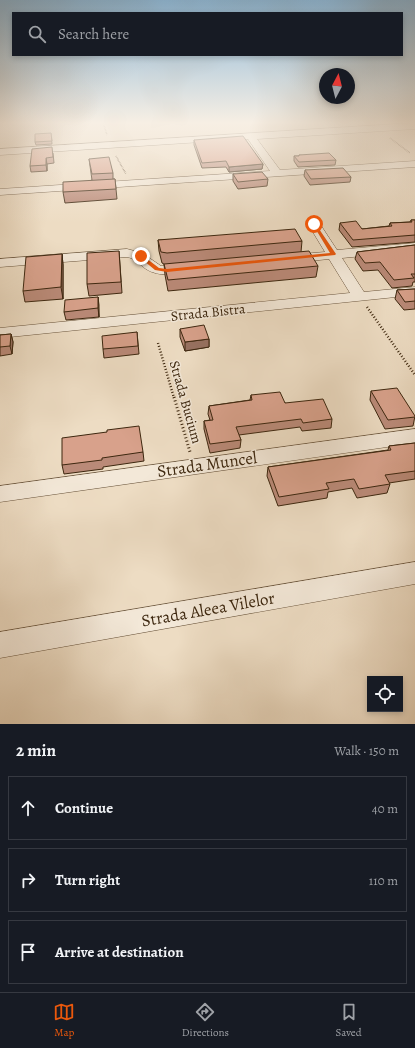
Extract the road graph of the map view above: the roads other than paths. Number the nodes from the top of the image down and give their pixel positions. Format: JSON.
{"nodes":[{"id":1,"x":264,"y":156,"type":"edge"},
{"id":2,"x":415,"y":164,"type":"edge"},
{"id":3,"x":277,"y":173,"type":"junction"},
{"id":4,"x":0,"y":192,"type":"edge"},
{"id":5,"x":314,"y":224,"type":"dead end"},
{"id":6,"x":415,"y":247,"type":"edge"},
{"id":7,"x":333,"y":254,"type":"junction"},
{"id":8,"x":278,"y":260,"type":"edge"},
{"id":9,"x":0,"y":263,"type":"edge"},
{"id":10,"x":199,"y":267,"type":"edge"},
{"id":11,"x":415,"y":291,"type":"edge"},
{"id":12,"x":360,"y":297,"type":"junction"},
{"id":13,"x":0,"y":334,"type":"edge"},
{"id":14,"x":415,"y":436,"type":"edge"},
{"id":15,"x":0,"y":494,"type":"edge"},
{"id":16,"x":415,"y":573,"type":"edge"},
{"id":17,"x":0,"y":645,"type":"edge"}],
"edges":[{"from":1,"to":3,"type":"street"},
{"from":2,"to":3,"type":"street"},
{"from":3,"to":4,"type":"street"},
{"from":5,"to":7,"type":"street"},
{"from":6,"to":7,"type":"street"},
{"from":7,"to":8,"type":"street"},
{"from":7,"to":12,"type":"street"},
{"from":9,"to":10,"type":"street"},
{"from":11,"to":12,"type":"street","name":"Strada Bistra"},
{"from":12,"to":13,"type":"street","name":"Strada Bistra"},
{"from":14,"to":15,"type":"street","name":"Strada Muncel"},
{"from":16,"to":17,"type":"street","name":"Strada Aleea Vilelor"}]}
